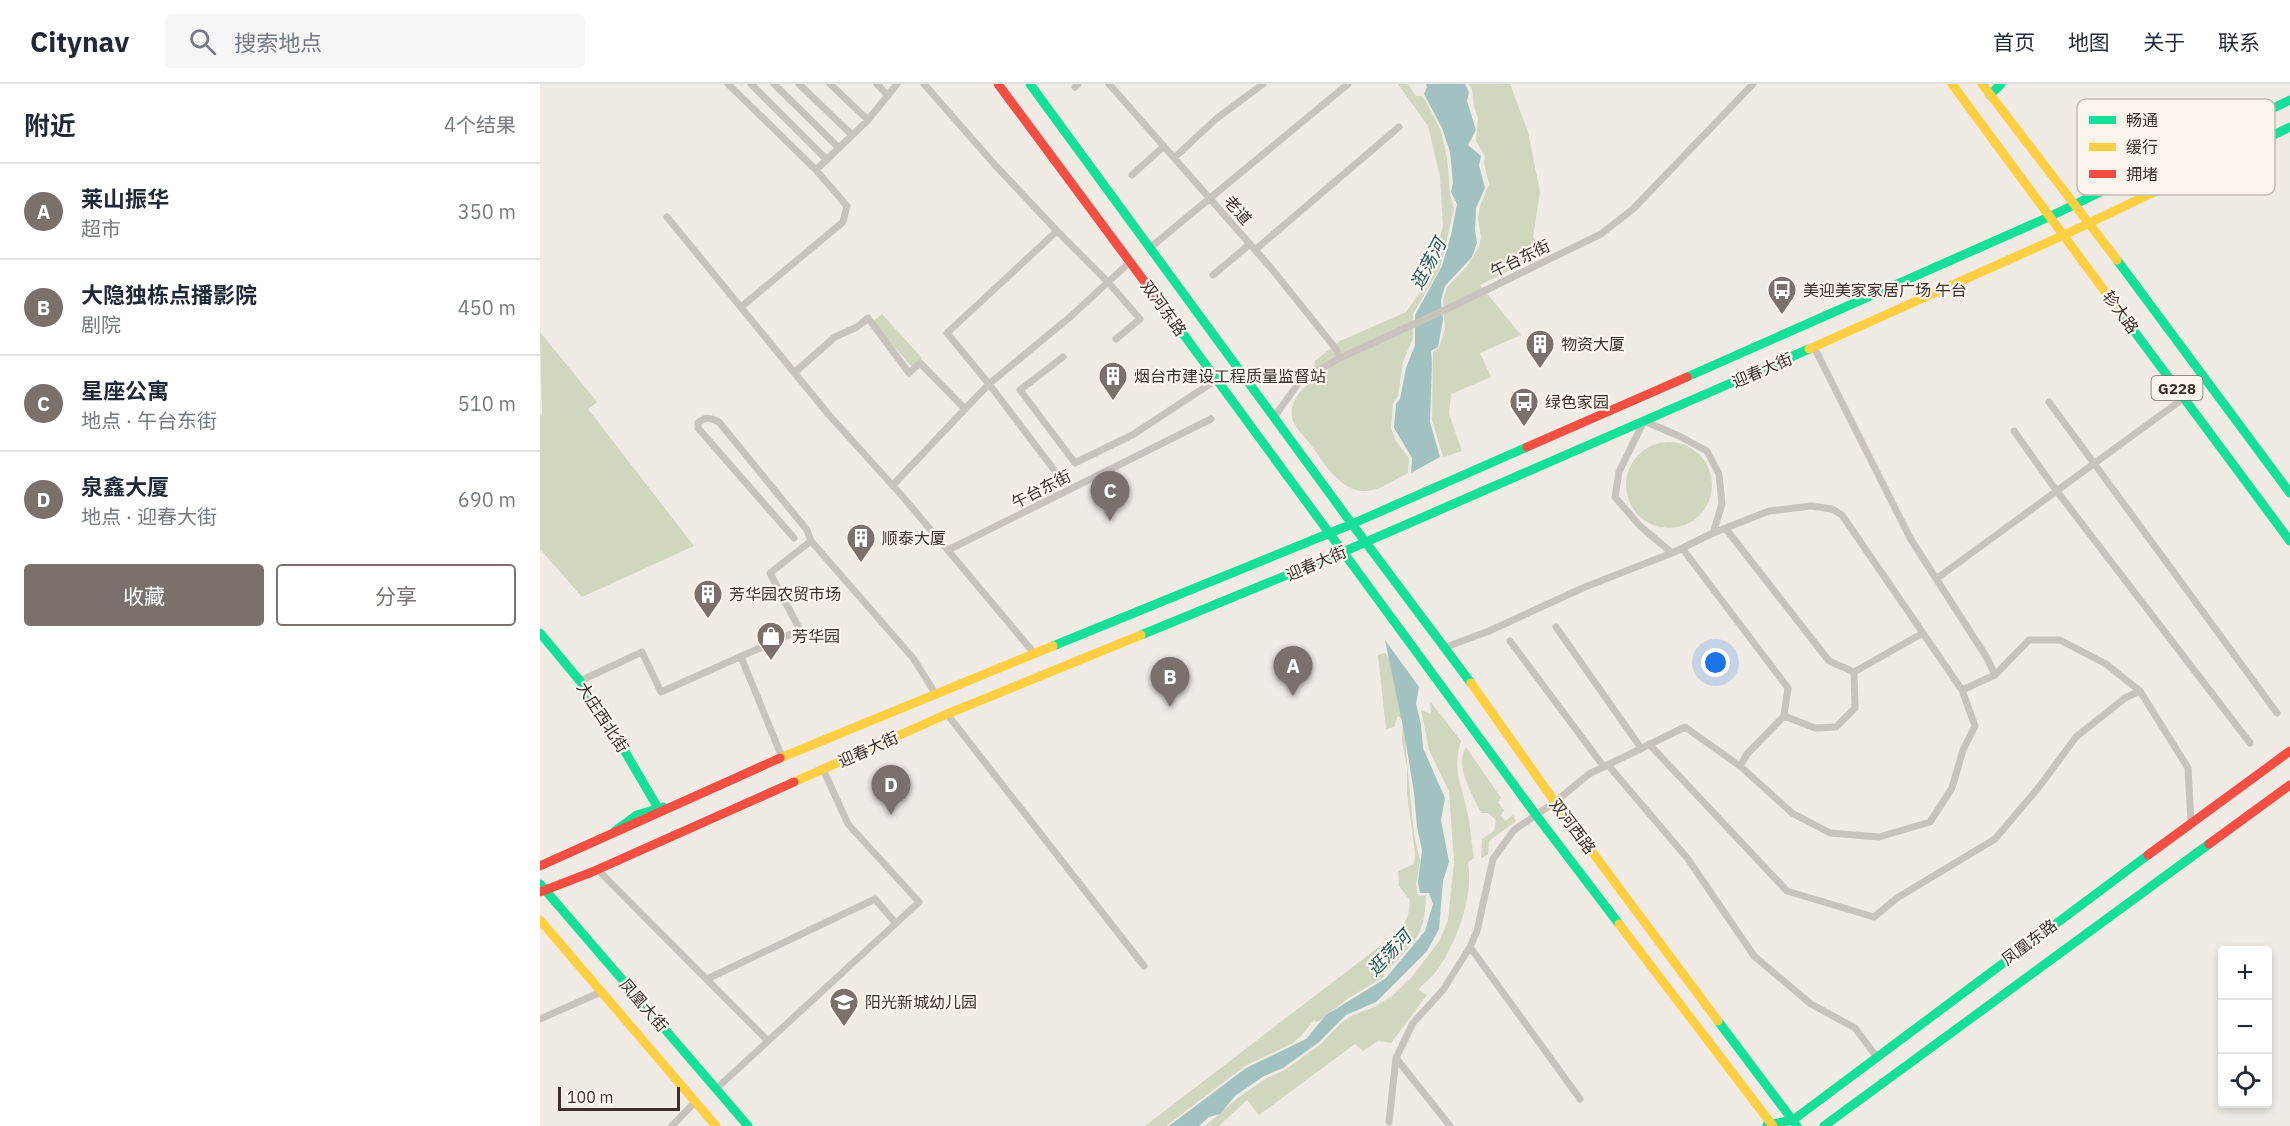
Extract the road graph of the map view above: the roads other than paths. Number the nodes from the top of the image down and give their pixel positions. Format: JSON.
{"nodes":[{"id":1,"x":728,"y":84,"type":"edge"},
{"id":2,"x":751,"y":84,"type":"edge"},
{"id":3,"x":774,"y":84,"type":"edge"},
{"id":4,"x":799,"y":84,"type":"edge"},
{"id":5,"x":830,"y":84,"type":"edge"},
{"id":6,"x":877,"y":84,"type":"edge"},
{"id":7,"x":897,"y":84,"type":"edge"},
{"id":8,"x":924,"y":84,"type":"edge"},
{"id":9,"x":998,"y":84,"type":"edge"},
{"id":10,"x":1030,"y":84,"type":"edge"},
{"id":11,"x":1109,"y":84,"type":"edge"},
{"id":12,"x":1263,"y":84,"type":"edge"},
{"id":13,"x":1348,"y":84,"type":"edge"},
{"id":14,"x":1753,"y":84,"type":"edge"},
{"id":15,"x":1952,"y":84,"type":"edge"},
{"id":16,"x":1982,"y":84,"type":"edge"},
{"id":17,"x":2001,"y":84,"type":"edge"},
{"id":18,"x":1990,"y":94,"type":"junction"},
{"id":19,"x":888,"y":96,"type":"junction"},
{"id":20,"x":2290,"y":100,"type":"edge"},
{"id":21,"x":2275,"y":107,"type":"edge"},
{"id":22,"x":868,"y":120,"type":"junction"},
{"id":23,"x":1399,"y":127,"type":"dead end"},
{"id":24,"x":2290,"y":127,"type":"edge"},
{"id":25,"x":2275,"y":134,"type":"edge"},
{"id":26,"x":852,"y":135,"type":"junction"},
{"id":27,"x":1164,"y":147,"type":"junction"},
{"id":28,"x":839,"y":148,"type":"junction"},
{"id":29,"x":1174,"y":158,"type":"junction"},
{"id":30,"x":827,"y":160,"type":"junction"},
{"id":31,"x":816,"y":170,"type":"junction"},
{"id":32,"x":1132,"y":175,"type":"dead end"},
{"id":33,"x":2096,"y":195,"type":"edge"},
{"id":34,"x":2147,"y":195,"type":"edge"},
{"id":35,"x":1210,"y":198,"type":"junction"},
{"id":36,"x":2076,"y":205,"type":"junction"},
{"id":37,"x":2051,"y":216,"type":"junction"},
{"id":38,"x":667,"y":217,"type":"dead end"},
{"id":39,"x":2088,"y":223,"type":"junction"},
{"id":40,"x":1057,"y":231,"type":"junction"},
{"id":41,"x":2064,"y":235,"type":"junction"},
{"id":42,"x":1151,"y":247,"type":"junction"},
{"id":43,"x":1252,"y":247,"type":"junction"},
{"id":44,"x":1130,"y":262,"type":"junction"},
{"id":45,"x":1213,"y":275,"type":"dead end"},
{"id":46,"x":1108,"y":282,"type":"junction"},
{"id":47,"x":741,"y":307,"type":"junction"},
{"id":48,"x":1116,"y":339,"type":"dead end"},
{"id":49,"x":1814,"y":347,"type":"junction"},
{"id":50,"x":1063,"y":357,"type":"dead end"},
{"id":51,"x":1340,"y":358,"type":"junction"},
{"id":52,"x":795,"y":372,"type":"junction"},
{"id":53,"x":1216,"y":380,"type":"junction"},
{"id":54,"x":989,"y":384,"type":"junction"},
{"id":55,"x":2184,"y":398,"type":"junction"},
{"id":56,"x":2049,"y":402,"type":"dead end"},
{"id":57,"x":965,"y":409,"type":"junction"},
{"id":58,"x":1275,"y":416,"type":"junction"},
{"id":59,"x":1211,"y":419,"type":"dead end"},
{"id":60,"x":1644,"y":421,"type":"junction"},
{"id":61,"x":2014,"y":431,"type":"dead end"},
{"id":62,"x":2093,"y":463,"type":"junction"},
{"id":63,"x":1064,"y":483,"type":"dead end"},
{"id":64,"x":893,"y":485,"type":"junction"},
{"id":65,"x":2056,"y":490,"type":"junction"},
{"id":66,"x":2290,"y":493,"type":"edge"},
{"id":67,"x":1352,"y":524,"type":"junction"},
{"id":68,"x":1726,"y":529,"type":"junction"},
{"id":69,"x":1330,"y":532,"type":"junction"},
{"id":70,"x":1713,"y":532,"type":"junction"},
{"id":71,"x":794,"y":538,"type":"dead end"},
{"id":72,"x":812,"y":541,"type":"junction"},
{"id":73,"x":1367,"y":541,"type":"junction"},
{"id":74,"x":2290,"y":541,"type":"edge"},
{"id":75,"x":1682,"y":548,"type":"junction"},
{"id":76,"x":948,"y":550,"type":"junction"},
{"id":77,"x":1343,"y":552,"type":"junction"},
{"id":78,"x":1672,"y":553,"type":"junction"},
{"id":79,"x":1936,"y":579,"type":"junction"},
{"id":80,"x":1556,"y":627,"type":"dead end"},
{"id":81,"x":540,"y":633,"type":"edge"},
{"id":82,"x":1923,"y":633,"type":"junction"},
{"id":83,"x":1510,"y":641,"type":"dead end"},
{"id":84,"x":1446,"y":647,"type":"junction"},
{"id":85,"x":1034,"y":653,"type":"junction"},
{"id":86,"x":741,"y":657,"type":"junction"},
{"id":87,"x":1854,"y":672,"type":"junction"},
{"id":88,"x":1995,"y":675,"type":"junction"},
{"id":89,"x":580,"y":681,"type":"junction"},
{"id":90,"x":1962,"y":690,"type":"junction"},
{"id":91,"x":2140,"y":691,"type":"junction"},
{"id":92,"x":934,"y":693,"type":"junction"},
{"id":93,"x":2277,"y":713,"type":"dead end"},
{"id":94,"x":947,"y":714,"type":"junction"},
{"id":95,"x":1784,"y":716,"type":"junction"},
{"id":96,"x":2250,"y":743,"type":"dead end"},
{"id":97,"x":1649,"y":744,"type":"junction"},
{"id":98,"x":1641,"y":748,"type":"junction"},
{"id":99,"x":2290,"y":751,"type":"edge"},
{"id":100,"x":782,"y":757,"type":"junction"},
{"id":101,"x":1606,"y":766,"type":"junction"},
{"id":102,"x":1740,"y":766,"type":"junction"},
{"id":103,"x":823,"y":769,"type":"junction"},
{"id":104,"x":2290,"y":785,"type":"edge"},
{"id":105,"x":1555,"y":802,"type":"junction"},
{"id":106,"x":677,"y":804,"type":"junction"},
{"id":107,"x":658,"y":808,"type":"junction"},
{"id":108,"x":1536,"y":815,"type":"junction"},
{"id":109,"x":2191,"y":822,"type":"junction"},
{"id":110,"x":610,"y":835,"type":"junction"},
{"id":111,"x":540,"y":866,"type":"edge"},
{"id":112,"x":597,"y":869,"type":"junction"},
{"id":113,"x":542,"y":889,"type":"edge"},
{"id":114,"x":540,"y":920,"type":"edge"},
{"id":115,"x":894,"y":920,"type":"dead end"},
{"id":116,"x":1470,"y":947,"type":"junction"},
{"id":117,"x":1144,"y":966,"type":"dead end"},
{"id":118,"x":707,"y":979,"type":"junction"},
{"id":119,"x":601,"y":992,"type":"junction"},
{"id":120,"x":540,"y":1019,"type":"edge"},
{"id":121,"x":765,"y":1038,"type":"dead end"},
{"id":122,"x":1876,"y":1056,"type":"junction"},
{"id":123,"x":1396,"y":1058,"type":"junction"},
{"id":124,"x":717,"y":1088,"type":"junction"},
{"id":125,"x":1580,"y":1098,"type":"dead end"},
{"id":126,"x":695,"y":1102,"type":"junction"},
{"id":127,"x":1795,"y":1123,"type":"edge"},
{"id":128,"x":1390,"y":1125,"type":"edge"},
{"id":129,"x":1770,"y":1125,"type":"edge"},
{"id":130,"x":672,"y":1126,"type":"edge"},
{"id":131,"x":716,"y":1126,"type":"edge"},
{"id":132,"x":748,"y":1126,"type":"edge"},
{"id":133,"x":1450,"y":1126,"type":"edge"},
{"id":134,"x":1824,"y":1126,"type":"edge"}],
"edges":[{"from":1,"to":31,"type":"street"},
{"from":2,"to":30,"type":"street"},
{"from":3,"to":28,"type":"street"},
{"from":4,"to":26,"type":"street"},
{"from":5,"to":22,"type":"street"},
{"from":6,"to":19,"type":"street"},
{"from":7,"to":19,"type":"street"},
{"from":8,"to":40,"type":"street"},
{"from":9,"to":44,"type":"main road","name":"双河东路"},
{"from":10,"to":42,"type":"main road","name":"双河东路"},
{"from":11,"to":27,"type":"street","name":"老道"},
{"from":12,"to":29,"type":"street"},
{"from":13,"to":35,"type":"street"},
{"from":14,"to":51,"type":"street","name":"午台东街"},
{"from":15,"to":37,"type":"main road","name":"轸大路","number":"G228"},
{"from":16,"to":18,"type":"main road","name":"轸大路","number":"G228"},
{"from":17,"to":18,"type":"main road"},
{"from":18,"to":36,"type":"main road","name":"轸大路","number":"G228"},
{"from":19,"to":22,"type":"street"},
{"from":20,"to":21,"type":"main road","name":"迎春大街"},
{"from":22,"to":26,"type":"street"},
{"from":23,"to":43,"type":"street"},
{"from":24,"to":25,"type":"main road","name":"迎春大街"},
{"from":26,"to":28,"type":"street"},
{"from":27,"to":29,"type":"street","name":"老道"},
{"from":27,"to":32,"type":"street"},
{"from":28,"to":30,"type":"street"},
{"from":29,"to":35,"type":"street","name":"老道"},
{"from":30,"to":31,"type":"street"},
{"from":31,"to":47,"type":"street"},
{"from":33,"to":36,"type":"main road","name":"迎春大街"},
{"from":34,"to":39,"type":"main road","name":"迎春大街"},
{"from":35,"to":42,"type":"street"},
{"from":35,"to":43,"type":"street","name":"老道"},
{"from":36,"to":37,"type":"main road","name":"迎春大街"},
{"from":36,"to":39,"type":"main road","name":"轸大路","number":"G228"},
{"from":37,"to":41,"type":"main road","name":"轸大路","number":"G228"},
{"from":37,"to":67,"type":"main road","name":"迎春大街"},
{"from":38,"to":47,"type":"street"},
{"from":39,"to":41,"type":"main road","name":"迎春大街"},
{"from":39,"to":66,"type":"main road","name":"轸大路","number":"G228"},
{"from":40,"to":46,"type":"street"},
{"from":40,"to":54,"type":"street"},
{"from":41,"to":49,"type":"main road","name":"迎春大街"},
{"from":41,"to":55,"type":"main road","name":"轸大路","number":"G228"},
{"from":42,"to":58,"type":"main road","name":"双河东路"},
{"from":43,"to":45,"type":"street"},
{"from":43,"to":51,"type":"street","name":"老道"},
{"from":44,"to":46,"type":"street"},
{"from":44,"to":53,"type":"main road","name":"双河东路"},
{"from":46,"to":48,"type":"street"},
{"from":46,"to":54,"type":"street"},
{"from":47,"to":52,"type":"street"},
{"from":49,"to":60,"type":"main road","name":"迎春大街"},
{"from":49,"to":79,"type":"street"},
{"from":50,"to":53,"type":"street"},
{"from":51,"to":58,"type":"street","name":"午台东街"},
{"from":52,"to":57,"type":"street"},
{"from":52,"to":64,"type":"street"},
{"from":53,"to":69,"type":"main road","name":"双河东路"},
{"from":54,"to":57,"type":"street"},
{"from":54,"to":63,"type":"street"},
{"from":55,"to":62,"type":"street"},
{"from":55,"to":74,"type":"main road","name":"轸大路","number":"G228"},
{"from":56,"to":62,"type":"street"},
{"from":57,"to":64,"type":"street"},
{"from":58,"to":67,"type":"main road","name":"双河东路"},
{"from":59,"to":76,"type":"street","name":"午台东街"},
{"from":60,"to":70,"type":"street"},
{"from":60,"to":73,"type":"main road","name":"迎春大街"},
{"from":60,"to":78,"type":"street"},
{"from":61,"to":65,"type":"street"},
{"from":62,"to":65,"type":"street"},
{"from":62,"to":93,"type":"street"},
{"from":64,"to":76,"type":"street"},
{"from":65,"to":79,"type":"street"},
{"from":65,"to":96,"type":"street"},
{"from":67,"to":69,"type":"main road","name":"迎春大街"},
{"from":67,"to":73,"type":"main road","name":"双河西路"},
{"from":68,"to":70,"type":"street"},
{"from":68,"to":82,"type":"street"},
{"from":68,"to":87,"type":"street"},
{"from":69,"to":77,"type":"main road","name":"双河西路"},
{"from":69,"to":85,"type":"main road","name":"迎春大街"},
{"from":70,"to":75,"type":"street"},
{"from":71,"to":72,"type":"street"},
{"from":72,"to":86,"type":"street"},
{"from":72,"to":92,"type":"street"},
{"from":73,"to":77,"type":"main road","name":"迎春大街"},
{"from":73,"to":84,"type":"main road","name":"双河西路"},
{"from":75,"to":78,"type":"street"},
{"from":75,"to":95,"type":"street"},
{"from":76,"to":85,"type":"street"},
{"from":77,"to":94,"type":"main road","name":"迎春大街"},
{"from":77,"to":108,"type":"main road","name":"双河西路"},
{"from":78,"to":84,"type":"street"},
{"from":79,"to":88,"type":"street"},
{"from":80,"to":98,"type":"street"},
{"from":81,"to":89,"type":"main road","name":"大庄西北街"},
{"from":82,"to":87,"type":"street"},
{"from":82,"to":90,"type":"street"},
{"from":83,"to":101,"type":"street"},
{"from":84,"to":105,"type":"main road","name":"双河西路"},
{"from":85,"to":92,"type":"main road","name":"迎春大街"},
{"from":86,"to":89,"type":"street"},
{"from":86,"to":100,"type":"street"},
{"from":87,"to":95,"type":"street"},
{"from":88,"to":90,"type":"street"},
{"from":88,"to":91,"type":"street"},
{"from":89,"to":107,"type":"main road","name":"大庄西北街"},
{"from":90,"to":102,"type":"street"},
{"from":91,"to":97,"type":"street"},
{"from":91,"to":109,"type":"street"},
{"from":92,"to":100,"type":"main road","name":"迎春大街"},
{"from":94,"to":103,"type":"main road","name":"迎春大街"},
{"from":94,"to":117,"type":"street"},
{"from":95,"to":102,"type":"street"},
{"from":97,"to":98,"type":"street"},
{"from":97,"to":102,"type":"street"},
{"from":98,"to":101,"type":"street"},
{"from":99,"to":109,"type":"main road","name":"凤凰东路"},
{"from":100,"to":106,"type":"main road","name":"迎春大街"},
{"from":101,"to":105,"type":"street"},
{"from":101,"to":122,"type":"street"},
{"from":103,"to":112,"type":"main road","name":"迎春大街"},
{"from":103,"to":124,"type":"street"},
{"from":104,"to":134,"type":"main road","name":"凤凰东路"},
{"from":105,"to":108,"type":"street"},
{"from":105,"to":127,"type":"main road","name":"双河西路"},
{"from":106,"to":107,"type":"main road"},
{"from":106,"to":110,"type":"main road","name":"迎春大街"},
{"from":107,"to":110,"type":"main road"},
{"from":108,"to":116,"type":"street"},
{"from":108,"to":129,"type":"main road","name":"双河西路"},
{"from":109,"to":122,"type":"main road","name":"凤凰东路"},
{"from":110,"to":111,"type":"main road","name":"迎春大街"},
{"from":112,"to":113,"type":"main road","name":"迎春大街"},
{"from":112,"to":118,"type":"street"},
{"from":113,"to":124,"type":"main road","name":"凤凰大街"},
{"from":114,"to":119,"type":"main road","name":"凤凰大街"},
{"from":115,"to":118,"type":"street"},
{"from":116,"to":123,"type":"street"},
{"from":116,"to":125,"type":"street"},
{"from":118,"to":121,"type":"street"},
{"from":119,"to":120,"type":"street"},
{"from":119,"to":126,"type":"main road","name":"凤凰大街"},
{"from":122,"to":127,"type":"main road","name":"凤凰东路"},
{"from":123,"to":128,"type":"street"},
{"from":123,"to":133,"type":"street"},
{"from":124,"to":132,"type":"main road","name":"凤凰大街"},
{"from":126,"to":130,"type":"street"},
{"from":126,"to":131,"type":"main road","name":"凤凰大街"},
{"from":127,"to":129,"type":"main road","name":"凤凰东路"}]}
